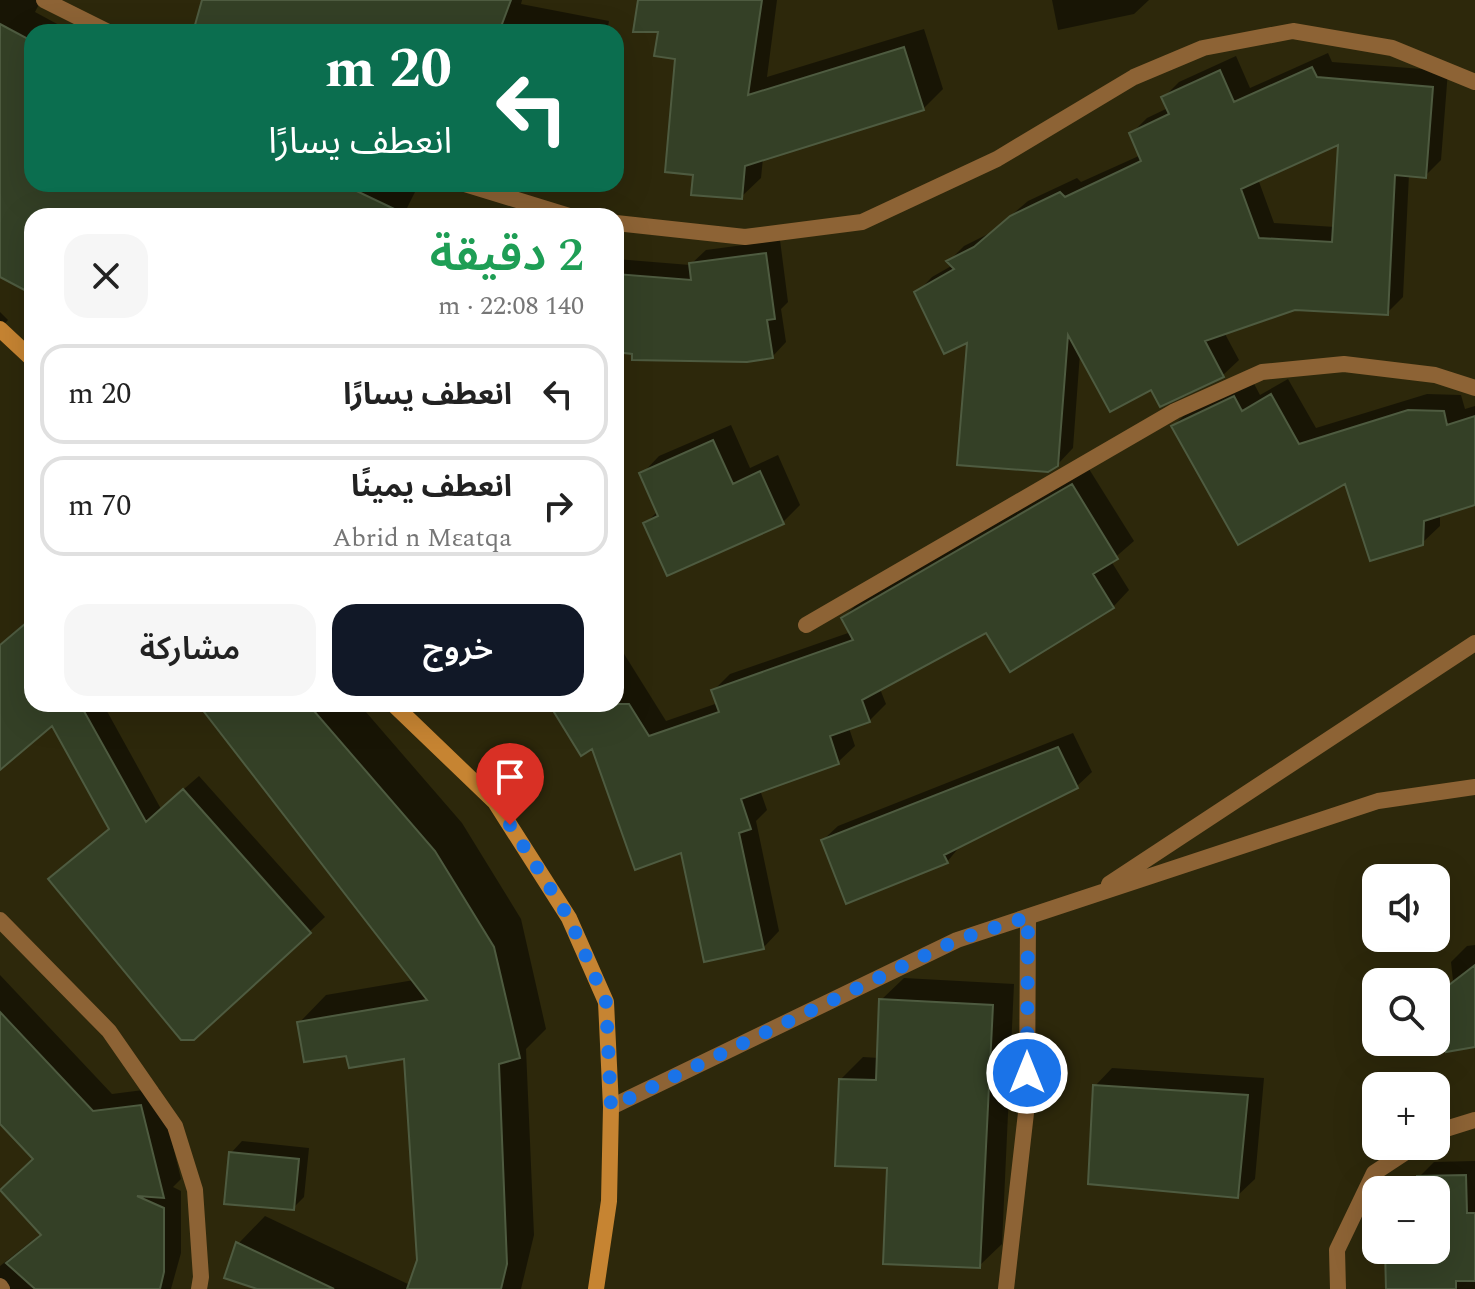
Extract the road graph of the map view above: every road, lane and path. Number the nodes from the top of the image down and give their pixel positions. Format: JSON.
{"nodes":[{"id":1,"x":44,"y":0,"type":"edge"},
{"id":2,"x":92,"y":24,"type":"edge"},
{"id":3,"x":1475,"y":82,"type":"edge"},
{"id":4,"x":491,"y":192,"type":"edge"},
{"id":5,"x":543,"y":208,"type":"edge"},
{"id":6,"x":624,"y":224,"type":"edge"},
{"id":7,"x":0,"y":329,"type":"edge"},
{"id":8,"x":24,"y":352,"type":"edge"},
{"id":9,"x":1475,"y":388,"type":"edge"},
{"id":10,"x":806,"y":625,"type":"dead end"},
{"id":11,"x":1475,"y":643,"type":"edge"},
{"id":12,"x":401,"y":712,"type":"edge"},
{"id":13,"x":1475,"y":787,"type":"edge"},
{"id":14,"x":1089,"y":897,"type":"junction"},
{"id":15,"x":1028,"y":917,"type":"junction"},
{"id":16,"x":0,"y":920,"type":"edge"},
{"id":17,"x":611,"y":1107,"type":"junction"},
{"id":18,"x":1475,"y":1120,"type":"edge"},
{"id":19,"x":1450,"y":1128,"type":"edge"},
{"id":20,"x":1394,"y":1160,"type":"edge"},
{"id":21,"x":199,"y":1289,"type":"edge"},
{"id":22,"x":596,"y":1289,"type":"edge"},
{"id":23,"x":1006,"y":1289,"type":"edge"},
{"id":24,"x":1338,"y":1289,"type":"edge"}],
"edges":[{"from":1,"to":2,"type":"street"},
{"from":3,"to":6,"type":"street"},
{"from":4,"to":5,"type":"street"},
{"from":7,"to":8,"type":"main road"},
{"from":9,"to":10,"type":"street"},
{"from":11,"to":14,"type":"street"},
{"from":12,"to":17,"type":"main road"},
{"from":13,"to":14,"type":"street"},
{"from":14,"to":15,"type":"street"},
{"from":15,"to":17,"type":"street"},
{"from":15,"to":23,"type":"street"},
{"from":16,"to":21,"type":"street"},
{"from":17,"to":22,"type":"main road"},
{"from":18,"to":19,"type":"street"},
{"from":20,"to":24,"type":"street"}]}
